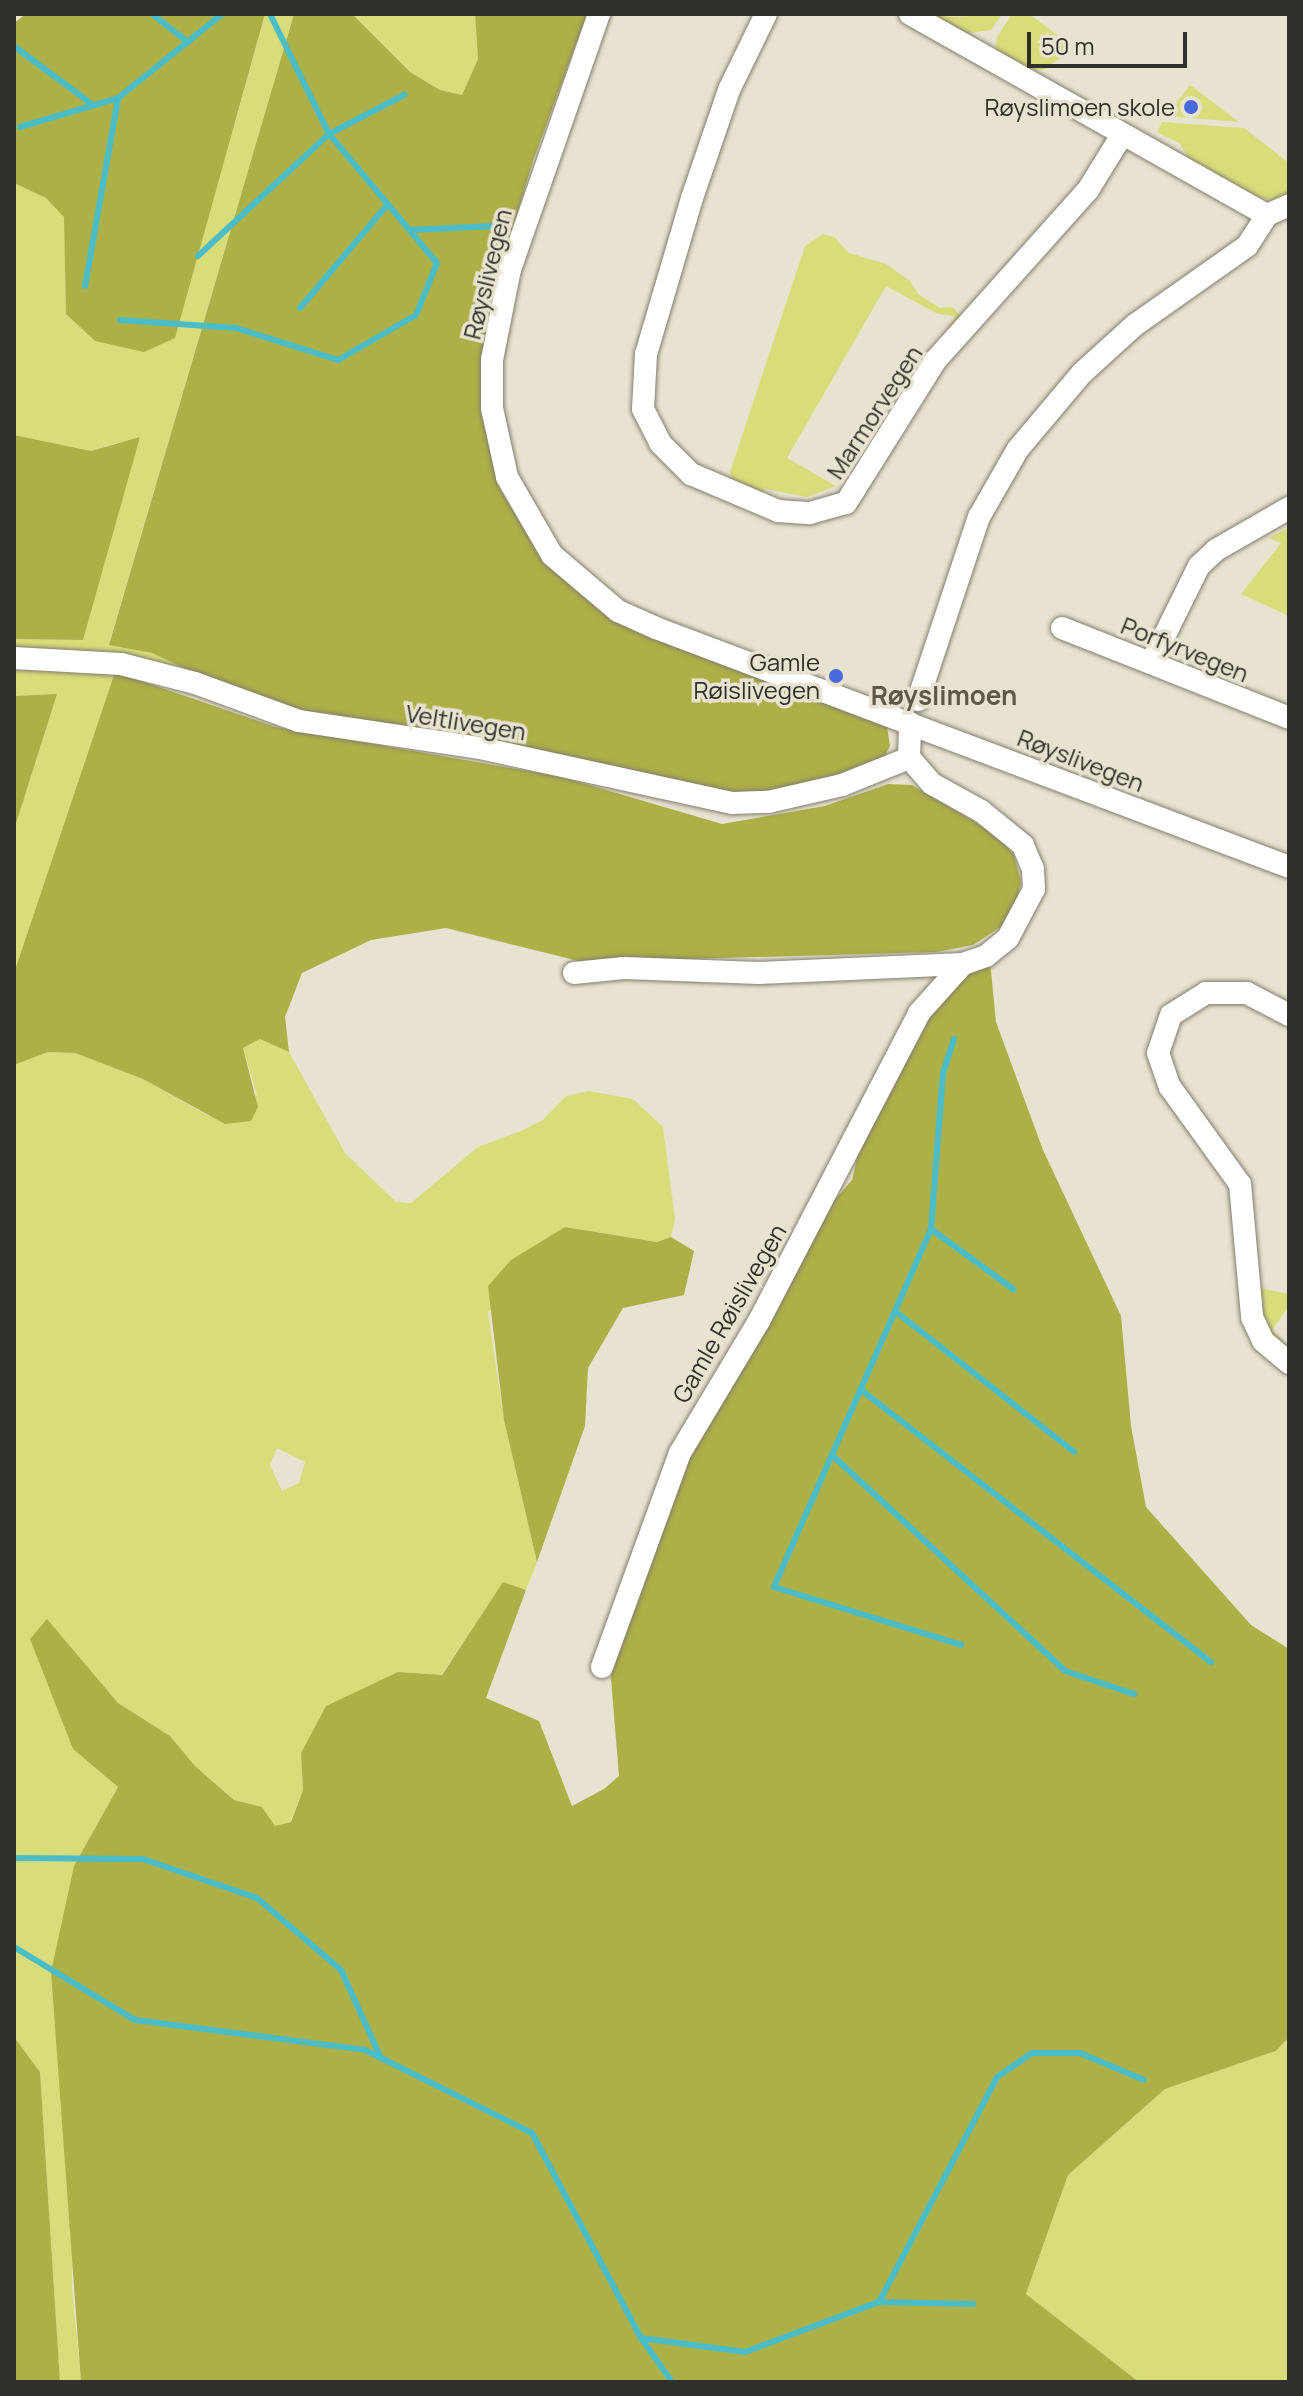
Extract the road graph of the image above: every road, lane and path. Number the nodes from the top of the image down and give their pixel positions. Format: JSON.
{"nodes":[{"id":1,"x":599,"y":14,"type":"edge"},
{"id":2,"x":766,"y":14,"type":"edge"},
{"id":3,"x":910,"y":14,"type":"edge"},
{"id":4,"x":1122,"y":135,"type":"junction"},
{"id":5,"x":1289,"y":205,"type":"edge"},
{"id":6,"x":1267,"y":215,"type":"junction"},
{"id":7,"x":1289,"y":508,"type":"edge"},
{"id":8,"x":1062,"y":628,"type":"dead end"},
{"id":9,"x":14,"y":658,"type":"edge"},
{"id":10,"x":1151,"y":663,"type":"junction"},
{"id":11,"x":918,"y":700,"type":"dead end"},
{"id":12,"x":1289,"y":718,"type":"edge"},
{"id":13,"x":910,"y":723,"type":"junction"},
{"id":14,"x":909,"y":758,"type":"junction"},
{"id":15,"x":1289,"y":867,"type":"edge"},
{"id":16,"x":963,"y":964,"type":"junction"},
{"id":17,"x":574,"y":973,"type":"dead end"},
{"id":18,"x":1289,"y":1015,"type":"edge"},
{"id":19,"x":1289,"y":1363,"type":"edge"},
{"id":20,"x":602,"y":1667,"type":"dead end"}],
"edges":[{"from":1,"to":13,"type":"street","name":"Røyslivegen"},
{"from":2,"to":4,"type":"street","name":"Marmorvegen"},
{"from":3,"to":4,"type":"street"},
{"from":4,"to":6,"type":"street"},
{"from":5,"to":6,"type":"street"},
{"from":6,"to":11,"type":"street"},
{"from":7,"to":10,"type":"street"},
{"from":8,"to":10,"type":"street","name":"Porfyrvegen"},
{"from":9,"to":14,"type":"street","name":"Veltlivegen"},
{"from":10,"to":12,"type":"street","name":"Porfyrvegen"},
{"from":13,"to":14,"type":"street"},
{"from":13,"to":15,"type":"street","name":"Røyslivegen"},
{"from":14,"to":16,"type":"street","name":"Gamle Røislivegen"},
{"from":16,"to":17,"type":"street","name":"Gamle Røislivegen"},
{"from":16,"to":20,"type":"street","name":"Gamle Røislivegen"},
{"from":18,"to":19,"type":"street"}]}
